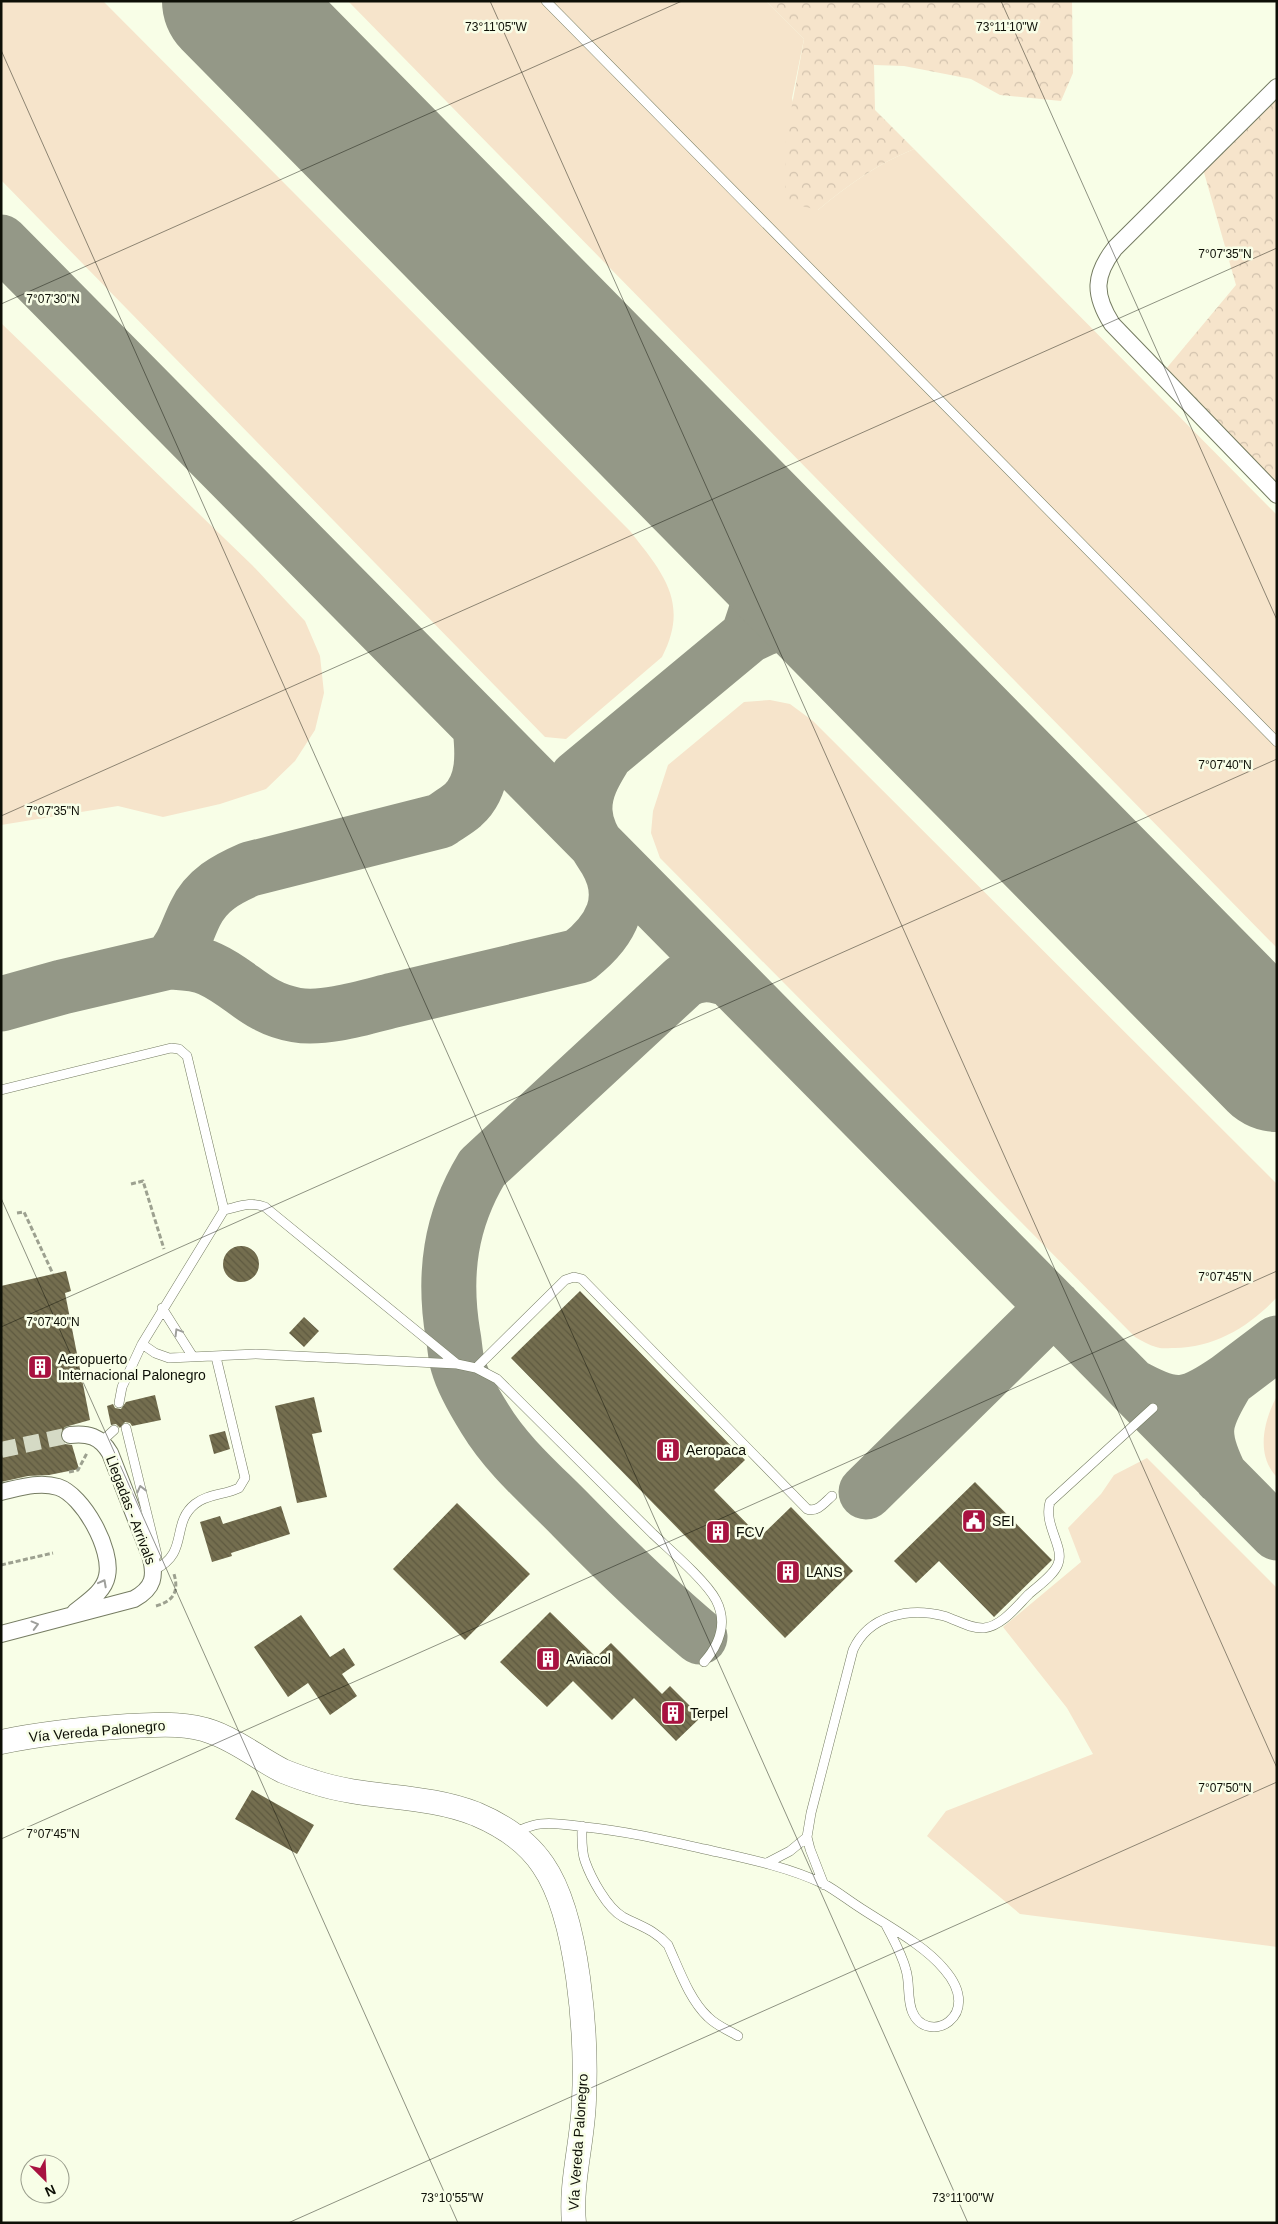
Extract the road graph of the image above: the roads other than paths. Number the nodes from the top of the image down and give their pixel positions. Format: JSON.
{"nodes":[{"id":1,"x":546,"y":1,"type":"edge"},
{"id":2,"x":1277,"y":87,"type":"edge"},
{"id":3,"x":1277,"y":495,"type":"edge"},
{"id":4,"x":1277,"y":742,"type":"edge"},
{"id":5,"x":1,"y":1090,"type":"edge"},
{"id":6,"x":224,"y":1210,"type":"junction"},
{"id":7,"x":162,"y":1308,"type":"junction"},
{"id":8,"x":142,"y":1344,"type":"junction"},
{"id":9,"x":193,"y":1357,"type":"junction"},
{"id":10,"x":216,"y":1357,"type":"junction"},
{"id":11,"x":457,"y":1364,"type":"junction"},
{"id":12,"x":476,"y":1368,"type":"junction"},
{"id":13,"x":119,"y":1403,"type":"dead end"},
{"id":14,"x":1153,"y":1408,"type":"dead end"},
{"id":15,"x":126,"y":1428,"type":"dead end"},
{"id":16,"x":70,"y":1435,"type":"tunnel mouth"},
{"id":17,"x":1,"y":1492,"type":"edge"},
{"id":18,"x":832,"y":1496,"type":"dead end"},
{"id":19,"x":154,"y":1570,"type":"junction"},
{"id":20,"x":69,"y":1616,"type":"junction"},
{"id":21,"x":1,"y":1634,"type":"edge"},
{"id":22,"x":704,"y":1662,"type":"dead end"},
{"id":23,"x":1,"y":1742,"type":"edge"},
{"id":24,"x":582,"y":1826,"type":"junction"},
{"id":25,"x":512,"y":1834,"type":"junction"},
{"id":26,"x":807,"y":1837,"type":"junction"},
{"id":27,"x":767,"y":1863,"type":"junction"},
{"id":28,"x":824,"y":1885,"type":"junction"},
{"id":29,"x":886,"y":1925,"type":"junction"},
{"id":30,"x":738,"y":2036,"type":"dead end"},
{"id":31,"x":574,"y":2223,"type":"edge"}],
"edges":[{"from":1,"to":4,"type":"lane"},
{"from":2,"to":3,"type":"street"},
{"from":5,"to":6,"type":"lane"},
{"from":6,"to":7,"type":"lane"},
{"from":6,"to":11,"type":"lane"},
{"from":7,"to":8,"type":"lane"},
{"from":9,"to":7,"type":"lane","one_way":true},
{"from":8,"to":9,"type":"lane"},
{"from":8,"to":13,"type":"lane"},
{"from":9,"to":10,"type":"lane"},
{"from":10,"to":11,"type":"lane"},
{"from":10,"to":19,"type":"lane"},
{"from":11,"to":12,"type":"lane"},
{"from":12,"to":18,"type":"lane"},
{"from":12,"to":22,"type":"lane"},
{"from":14,"to":26,"type":"lane"},
{"from":19,"to":15,"type":"lane","one_way":true},
{"from":16,"to":19,"type":"street","name":"Llegadas - Arrivals"},
{"from":20,"to":17,"type":"street","one_way":true},
{"from":19,"to":20,"type":"street","name":"Llegadas - Arrivals"},
{"from":21,"to":20,"type":"street","name":"Llegadas - Arrivals","one_way":true},
{"from":23,"to":25,"type":"street","name":"Vía Vereda Palonegro"},
{"from":24,"to":25,"type":"lane"},
{"from":24,"to":27,"type":"lane"},
{"from":24,"to":30,"type":"lane"},
{"from":25,"to":31,"type":"street","name":"Vía Vereda Palonegro"},
{"from":26,"to":27,"type":"lane"},
{"from":26,"to":28,"type":"lane"},
{"from":27,"to":28,"type":"lane"},
{"from":28,"to":29,"type":"lane"},
{"from":29,"to":29,"type":"lane"}]}
